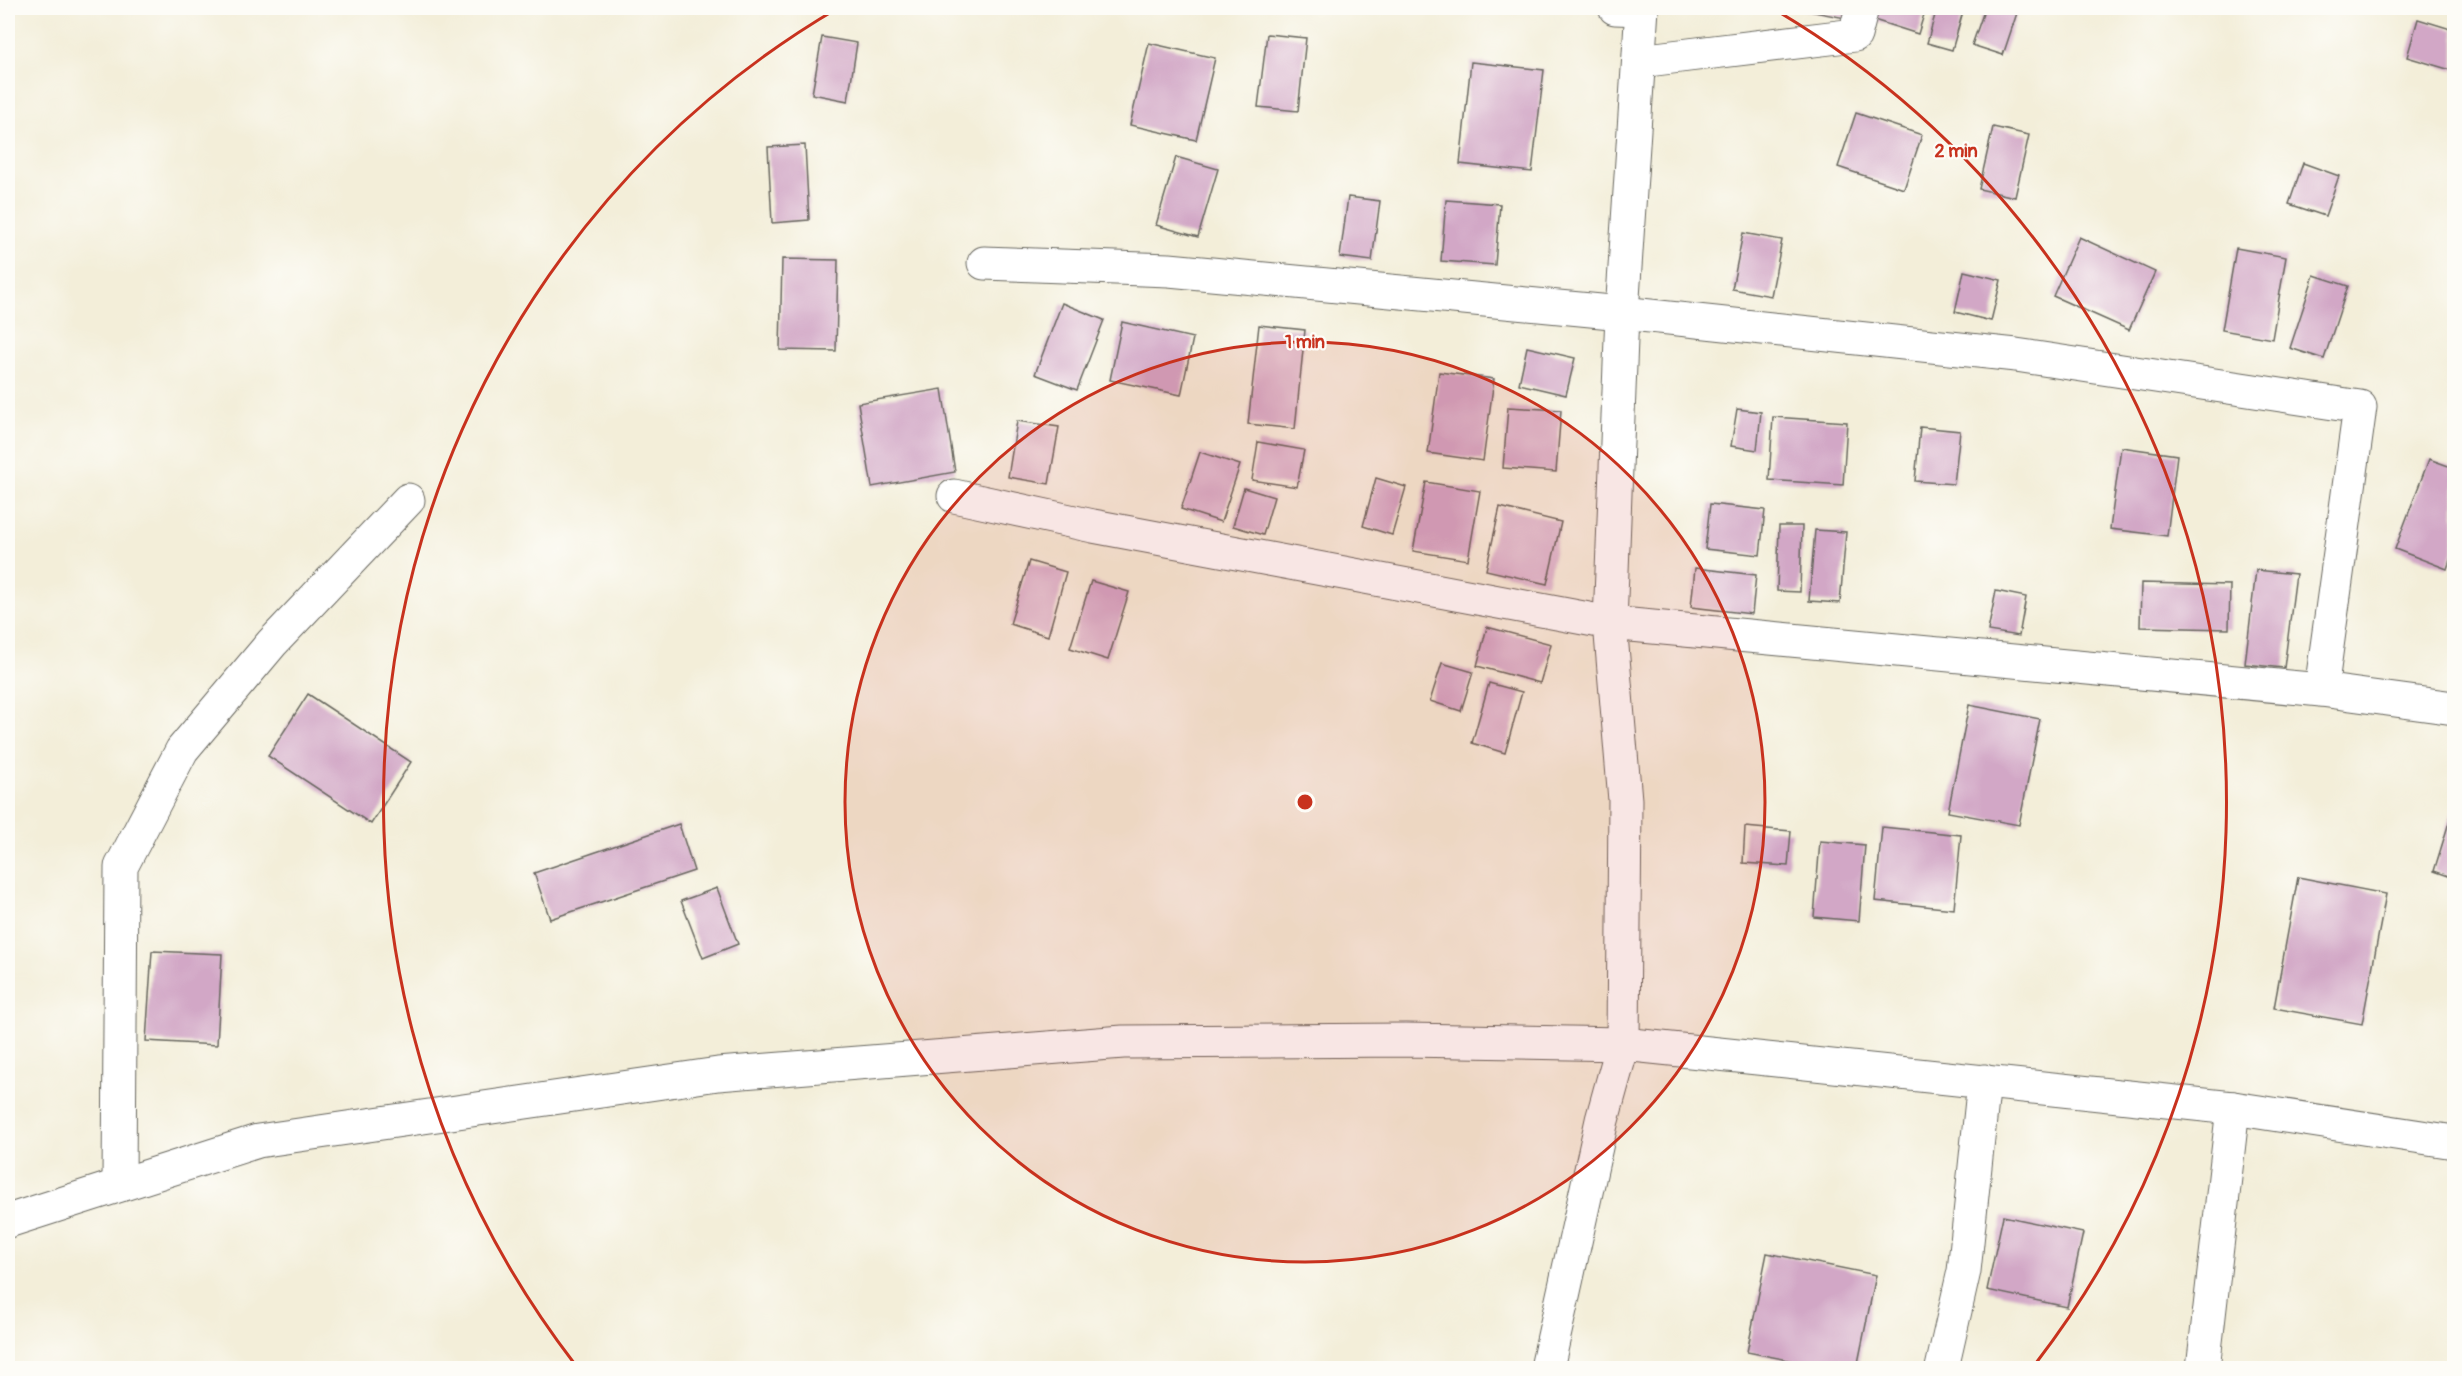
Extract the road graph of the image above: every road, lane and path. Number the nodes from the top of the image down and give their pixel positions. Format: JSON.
{"nodes":[{"id":1,"x":1633,"y":8,"type":"edge"},
{"id":2,"x":1862,"y":8,"type":"edge"},
{"id":3,"x":1638,"y":61,"type":"junction"},
{"id":4,"x":984,"y":263,"type":"dead end"},
{"id":5,"x":1622,"y":313,"type":"junction"},
{"id":6,"x":954,"y":496,"type":"dead end"},
{"id":7,"x":408,"y":500,"type":"dead end"},
{"id":8,"x":1610,"y":623,"type":"junction"},
{"id":9,"x":2321,"y":690,"type":"junction"},
{"id":10,"x":2454,"y":708,"type":"edge"},
{"id":11,"x":1623,"y":1044,"type":"junction"},
{"id":12,"x":1984,"y":1082,"type":"junction"},
{"id":13,"x":2233,"y":1108,"type":"junction"},
{"id":14,"x":2454,"y":1142,"type":"edge"},
{"id":15,"x":119,"y":1184,"type":"junction"},
{"id":16,"x":8,"y":1221,"type":"edge"},
{"id":17,"x":1547,"y":1368,"type":"edge"},
{"id":18,"x":1942,"y":1368,"type":"edge"},
{"id":19,"x":2203,"y":1368,"type":"edge"}],
"edges":[{"from":1,"to":3,"type":"street"},
{"from":2,"to":3,"type":"street"},
{"from":3,"to":5,"type":"street"},
{"from":4,"to":5,"type":"street"},
{"from":5,"to":8,"type":"street"},
{"from":5,"to":9,"type":"street"},
{"from":6,"to":8,"type":"street"},
{"from":7,"to":15,"type":"street"},
{"from":8,"to":9,"type":"street"},
{"from":8,"to":11,"type":"street"},
{"from":9,"to":10,"type":"street"},
{"from":11,"to":12,"type":"street"},
{"from":11,"to":15,"type":"street"},
{"from":11,"to":17,"type":"street"},
{"from":12,"to":13,"type":"street"},
{"from":12,"to":18,"type":"street"},
{"from":13,"to":14,"type":"street"},
{"from":13,"to":19,"type":"street"},
{"from":15,"to":16,"type":"street"}]}
